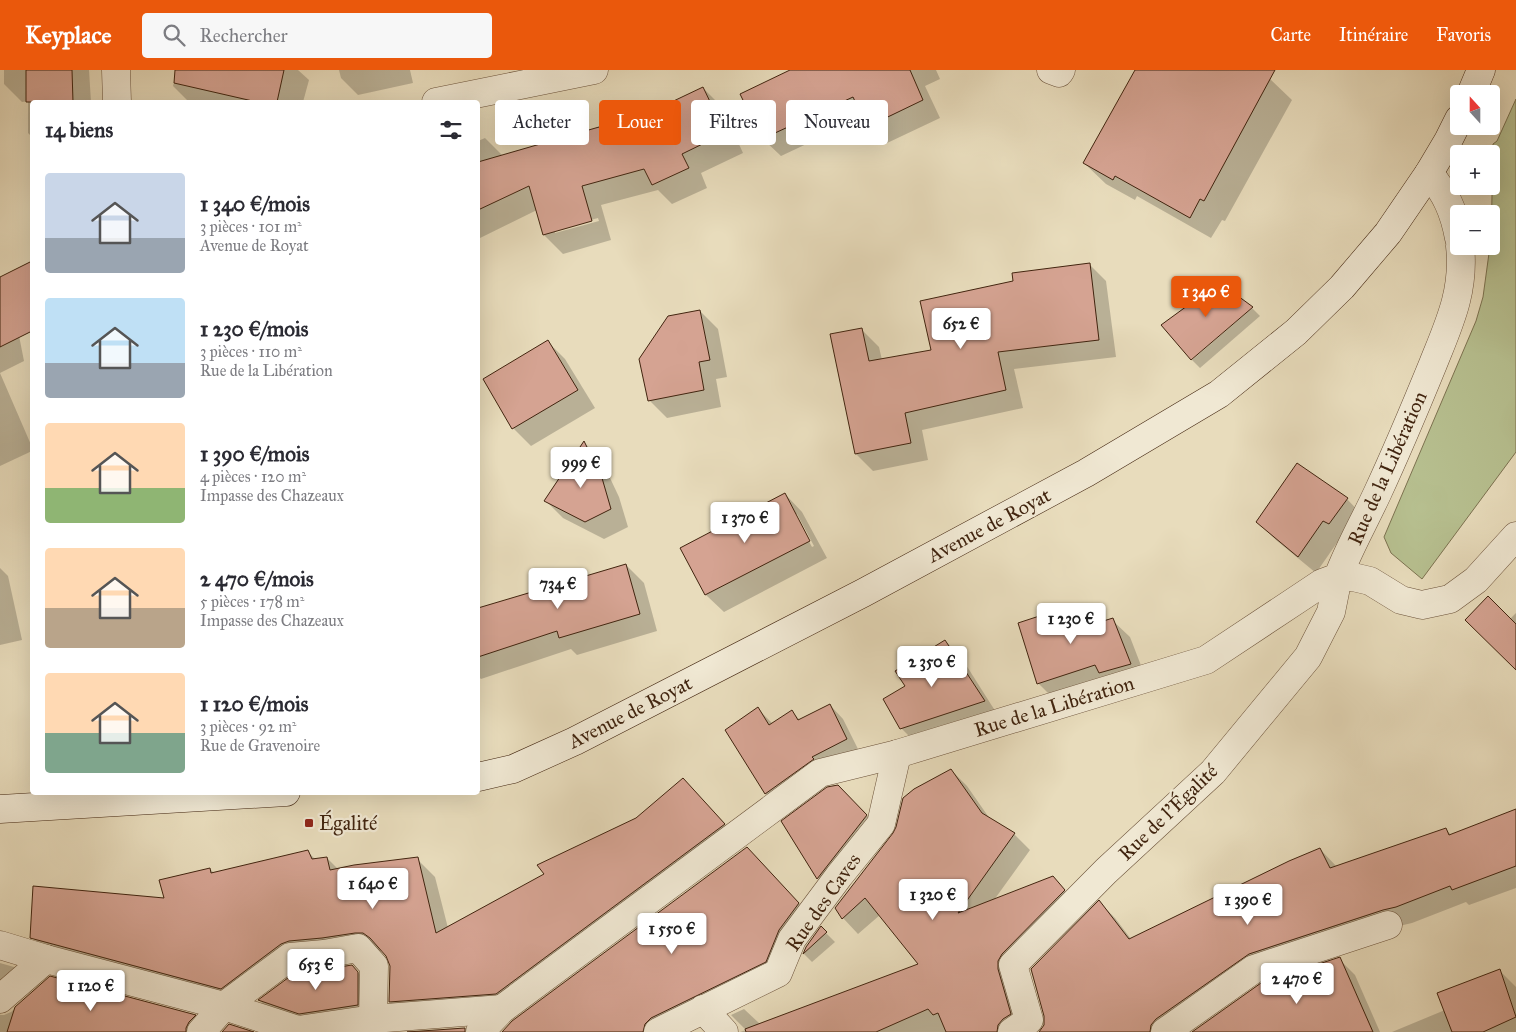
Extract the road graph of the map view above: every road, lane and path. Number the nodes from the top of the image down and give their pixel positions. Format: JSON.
{"nodes":[{"id":1,"x":116,"y":70,"type":"edge"},
{"id":2,"x":594,"y":70,"type":"edge"},
{"id":3,"x":1051,"y":70,"type":"edge"},
{"id":4,"x":1061,"y":70,"type":"edge"},
{"id":5,"x":1481,"y":70,"type":"edge"},
{"id":6,"x":1475,"y":85,"type":"edge"},
{"id":7,"x":117,"y":100,"type":"edge"},
{"id":8,"x":446,"y":100,"type":"edge"},
{"id":9,"x":1451,"y":135,"type":"edge"},
{"id":10,"x":1429,"y":173,"type":"junction"},
{"id":11,"x":1450,"y":206,"type":"edge"},
{"id":12,"x":1460,"y":255,"type":"edge"},
{"id":13,"x":1516,"y":536,"type":"edge"},
{"id":14,"x":1338,"y":577,"type":"junction"},
{"id":15,"x":897,"y":754,"type":"junction"},
{"id":16,"x":480,"y":777,"type":"edge"},
{"id":17,"x":236,"y":795,"type":"edge"},
{"id":18,"x":0,"y":809,"type":"edge"},
{"id":19,"x":1388,"y":925,"type":"dead end"},
{"id":20,"x":0,"y":945,"type":"edge"},
{"id":21,"x":46,"y":959,"type":"junction"},
{"id":22,"x":0,"y":999,"type":"edge"},
{"id":23,"x":224,"y":1006,"type":"junction"},
{"id":24,"x":502,"y":1009,"type":"junction"},
{"id":25,"x":703,"y":1009,"type":"junction"},
{"id":26,"x":373,"y":1019,"type":"junction"},
{"id":27,"x":201,"y":1032,"type":"edge"},
{"id":28,"x":480,"y":1032,"type":"edge"},
{"id":29,"x":658,"y":1032,"type":"edge"},
{"id":30,"x":724,"y":1032,"type":"edge"},
{"id":31,"x":1012,"y":1032,"type":"edge"},
{"id":32,"x":1165,"y":1032,"type":"edge"}],
"edges":[{"from":1,"to":7,"type":"street"},
{"from":2,"to":8,"type":"street"},
{"from":3,"to":4,"type":"street"},
{"from":5,"to":6,"type":"street"},
{"from":9,"to":10,"type":"street","name":"Avenue de Royat"},
{"from":10,"to":11,"type":"street"},
{"from":10,"to":16,"type":"street","name":"Avenue de Royat"},
{"from":12,"to":14,"type":"street","name":"Rue de la Libération"},
{"from":13,"to":14,"type":"street"},
{"from":14,"to":15,"type":"street","name":"Rue de la Libération"},
{"from":14,"to":31,"type":"street","name":"Rue de l'Égalité"},
{"from":15,"to":24,"type":"street","name":"Rue de la Libération"},
{"from":15,"to":25,"type":"street","name":"Rue des Caves"},
{"from":17,"to":18,"type":"street"},
{"from":19,"to":32,"type":"street"},
{"from":20,"to":21,"type":"street"},
{"from":21,"to":22,"type":"street"},
{"from":21,"to":23,"type":"street"},
{"from":23,"to":26,"type":"street"},
{"from":23,"to":26,"type":"street"},
{"from":23,"to":27,"type":"street"},
{"from":24,"to":26,"type":"street"},
{"from":24,"to":28,"type":"street","name":"Rue de la Libération"},
{"from":25,"to":29,"type":"street","name":"Rue des Caves"},
{"from":25,"to":30,"type":"street"}]}
